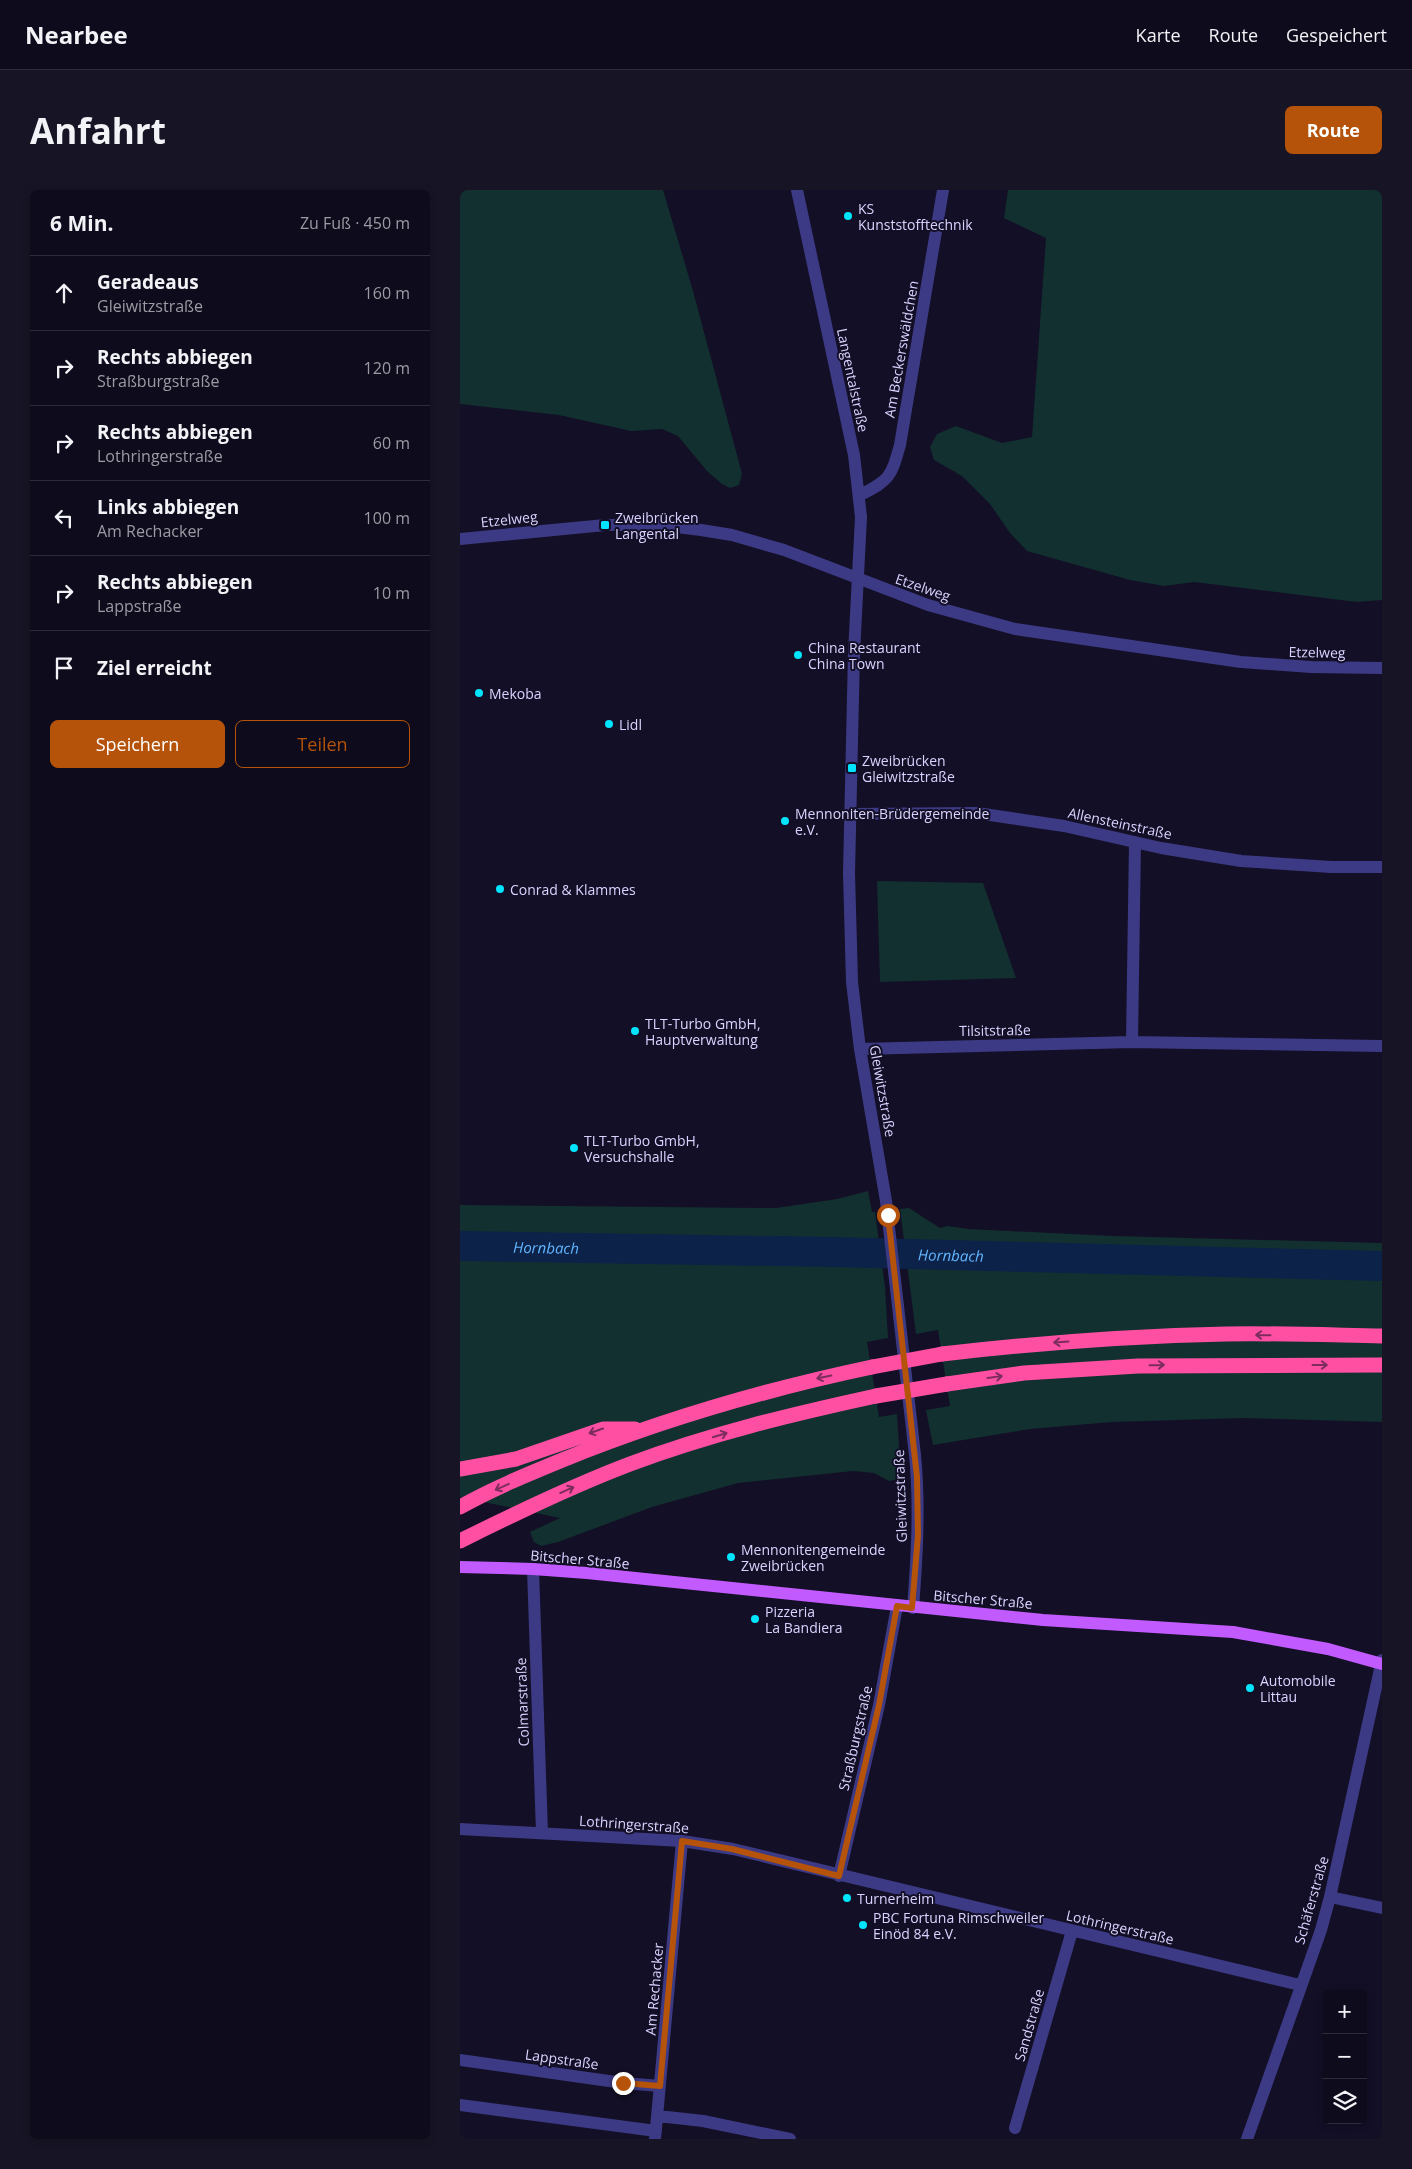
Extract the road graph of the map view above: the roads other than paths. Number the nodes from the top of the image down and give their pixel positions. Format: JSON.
{"nodes":[{"id":1,"x":797,"y":190,"type":"edge"},
{"id":2,"x":944,"y":190,"type":"edge"},
{"id":3,"x":860,"y":495,"type":"junction"},
{"id":4,"x":460,"y":539,"type":"edge"},
{"id":5,"x":857,"y":578,"type":"junction"},
{"id":6,"x":1382,"y":668,"type":"edge"},
{"id":7,"x":851,"y":814,"type":"junction"},
{"id":8,"x":1135,"y":842,"type":"junction"},
{"id":9,"x":1382,"y":867,"type":"edge"},
{"id":10,"x":1132,"y":1042,"type":"junction"},
{"id":11,"x":1382,"y":1046,"type":"edge"},
{"id":12,"x":860,"y":1049,"type":"junction"},
{"id":13,"x":1382,"y":1336,"type":"edge"},
{"id":14,"x":1382,"y":1366,"type":"edge"},
{"id":15,"x":644,"y":1428,"type":"junction"},
{"id":16,"x":460,"y":1469,"type":"edge"},
{"id":17,"x":466,"y":1504,"type":"edge"},
{"id":18,"x":460,"y":1541,"type":"edge"},
{"id":19,"x":460,"y":1567,"type":"edge"},
{"id":20,"x":533,"y":1569,"type":"junction"},
{"id":21,"x":897,"y":1606,"type":"junction"},
{"id":22,"x":912,"y":1608,"type":"junction"},
{"id":23,"x":1382,"y":1662,"type":"edge"},
{"id":24,"x":460,"y":1829,"type":"edge"},
{"id":25,"x":542,"y":1833,"type":"junction"},
{"id":26,"x":682,"y":1841,"type":"junction"},
{"id":27,"x":839,"y":1876,"type":"junction"},
{"id":28,"x":1330,"y":1897,"type":"junction"},
{"id":29,"x":1382,"y":1908,"type":"edge"},
{"id":30,"x":1072,"y":1931,"type":"junction"},
{"id":31,"x":1300,"y":1985,"type":"junction"},
{"id":32,"x":460,"y":2060,"type":"edge"},
{"id":33,"x":660,"y":2086,"type":"junction"},
{"id":34,"x":460,"y":2105,"type":"edge"},
{"id":35,"x":658,"y":2116,"type":"junction"},
{"id":36,"x":1015,"y":2128,"type":"dead end"},
{"id":37,"x":656,"y":2135,"type":"edge"},
{"id":38,"x":790,"y":2139,"type":"edge"},
{"id":39,"x":1247,"y":2139,"type":"edge"}],
"edges":[{"from":1,"to":3,"type":"street","name":"Langentalstraße"},
{"from":2,"to":3,"type":"street","name":"Am Beckerswäldchen"},
{"from":3,"to":5,"type":"street","name":"Langentalstraße"},
{"from":4,"to":5,"type":"street","name":"Etzelweg"},
{"from":5,"to":6,"type":"street","name":"Etzelweg"},
{"from":5,"to":7,"type":"street","name":"Gleiwitzstraße"},
{"from":7,"to":8,"type":"street","name":"Allensteinstraße"},
{"from":7,"to":12,"type":"street","name":"Gleiwitzstraße"},
{"from":8,"to":9,"type":"street","name":"Allensteinstraße"},
{"from":8,"to":10,"type":"street"},
{"from":10,"to":11,"type":"street","name":"Tilsitstraße"},
{"from":10,"to":12,"type":"street","name":"Tilsitstraße"},
{"from":12,"to":22,"type":"street","name":"Gleiwitzstraße"},
{"from":13,"to":15,"type":"highway","one_way":true,"bridge":true},
{"from":18,"to":14,"type":"highway","one_way":true,"bridge":true},
{"from":15,"to":16,"type":"highway","one_way":true},
{"from":15,"to":17,"type":"highway","one_way":true},
{"from":19,"to":20,"type":"main road","name":"Bitscher Straße"},
{"from":20,"to":21,"type":"main road","name":"Bitscher Straße"},
{"from":20,"to":25,"type":"street","name":"Colmarstraße"},
{"from":21,"to":22,"type":"main road","name":"Bitscher Straße"},
{"from":21,"to":27,"type":"street","name":"Straßburgstraße"},
{"from":22,"to":23,"type":"main road","name":"Bitscher Straße"},
{"from":23,"to":28,"type":"street","name":"Schäferstraße"},
{"from":24,"to":25,"type":"street","name":"Lothringerstraße"},
{"from":25,"to":26,"type":"street","name":"Lothringerstraße"},
{"from":26,"to":27,"type":"street","name":"Lothringerstraße"},
{"from":26,"to":33,"type":"street","name":"Am Rechacker"},
{"from":27,"to":30,"type":"street","name":"Lothringerstraße"},
{"from":28,"to":29,"type":"street"},
{"from":28,"to":31,"type":"street","name":"Schäferstraße"},
{"from":30,"to":31,"type":"street","name":"Lothringerstraße"},
{"from":30,"to":36,"type":"street","name":"Sandstraße"},
{"from":31,"to":39,"type":"street","name":"Schäferstraße"},
{"from":32,"to":33,"type":"street","name":"Lappstraße"},
{"from":33,"to":35,"type":"street","name":"Am Rechacker"},
{"from":34,"to":37,"type":"street"},
{"from":35,"to":37,"type":"street","name":"Am Rechacker"},
{"from":35,"to":38,"type":"street"}]}
